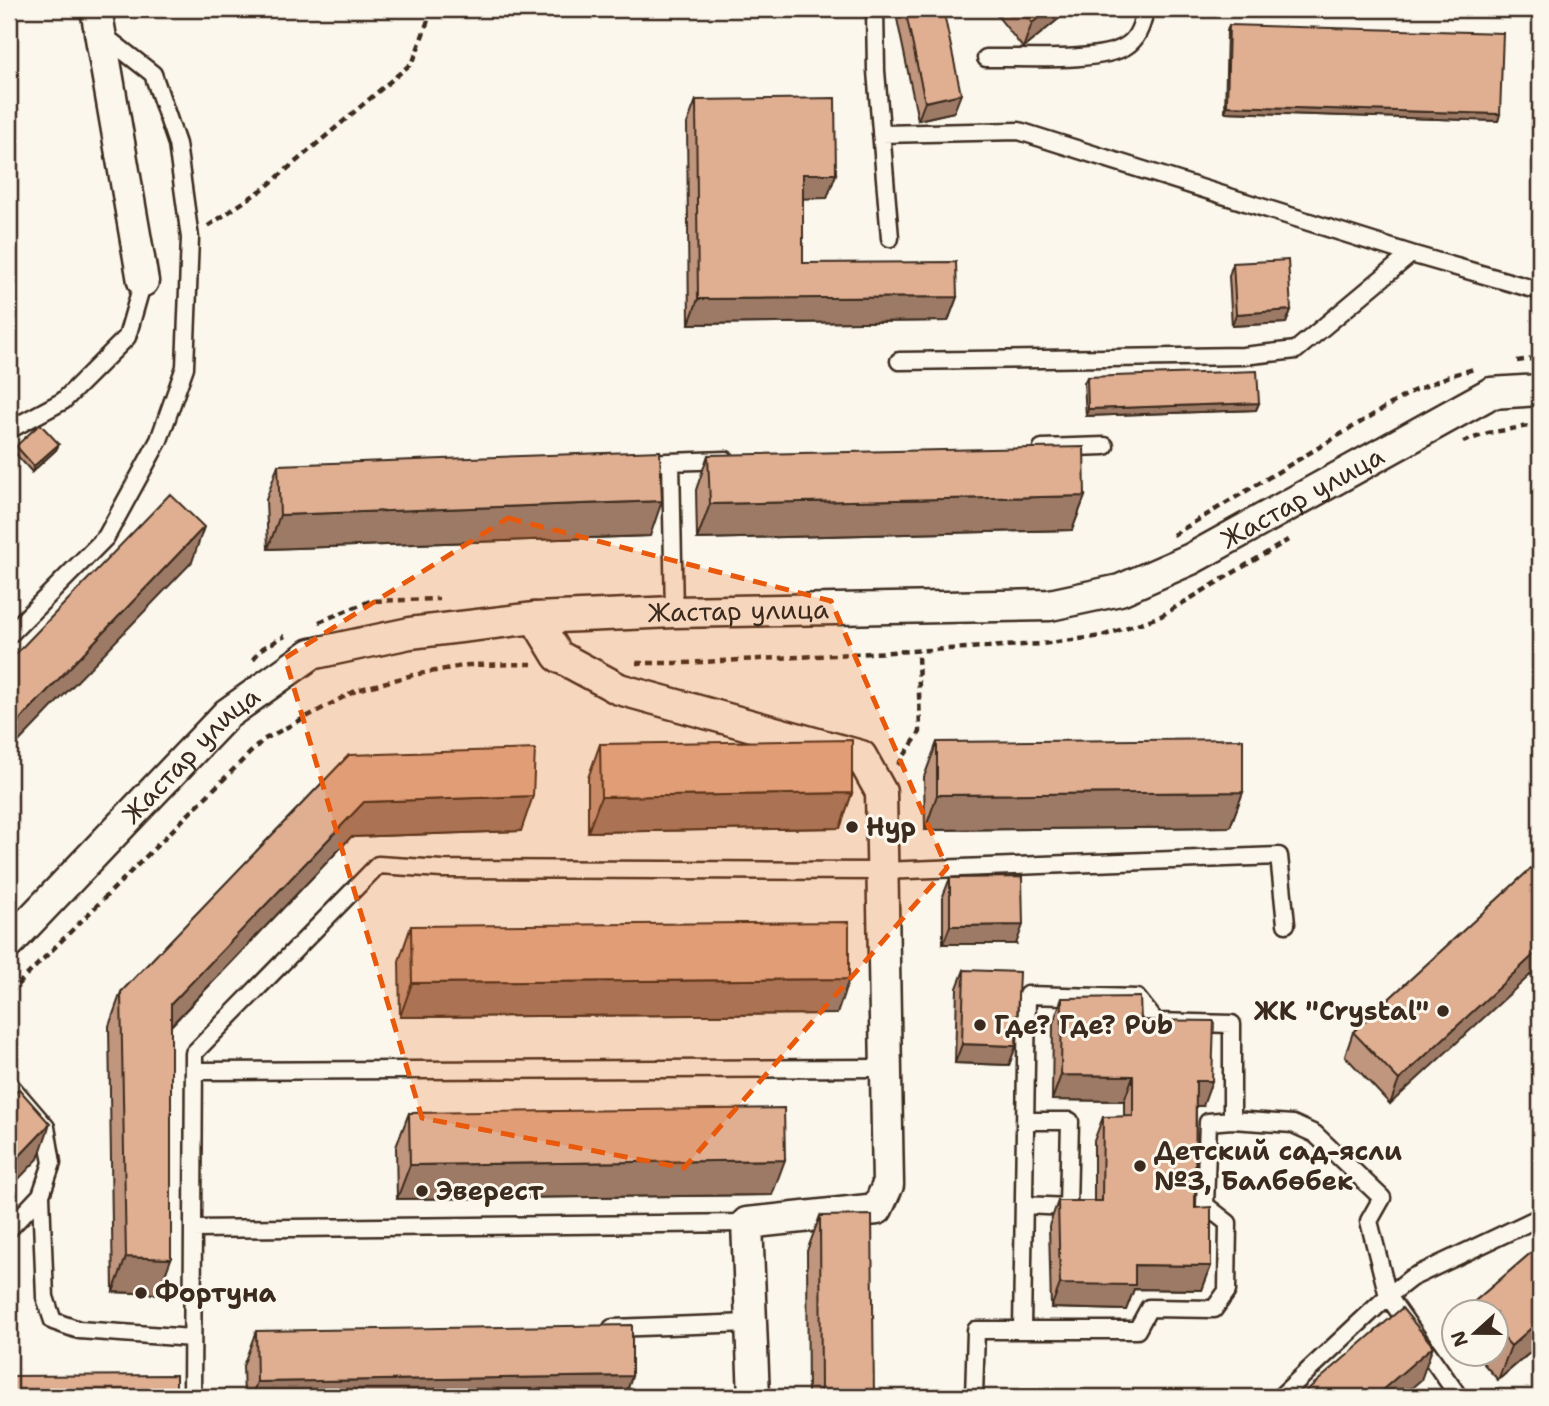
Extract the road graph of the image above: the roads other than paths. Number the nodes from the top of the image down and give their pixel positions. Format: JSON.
{"nodes":[{"id":1,"x":875,"y":9,"type":"edge"},
{"id":2,"x":1144,"y":9,"type":"edge"},
{"id":3,"x":99,"y":21,"type":"edge"},
{"id":4,"x":986,"y":58,"type":"dead end"},
{"id":5,"x":881,"y":134,"type":"junction"},
{"id":6,"x":890,"y":237,"type":"dead end"},
{"id":7,"x":1411,"y":254,"type":"junction"},
{"id":8,"x":143,"y":281,"type":"joint"},
{"id":9,"x":1540,"y":291,"type":"edge"},
{"id":10,"x":900,"y":361,"type":"dead end"},
{"id":11,"x":1540,"y":390,"type":"edge"},
{"id":12,"x":9,"y":430,"type":"edge"},
{"id":13,"x":1105,"y":446,"type":"dead end"},
{"id":14,"x":1024,"y":449,"type":"edge"},
{"id":15,"x":739,"y":459,"type":"edge"},
{"id":16,"x":671,"y":462,"type":"junction"},
{"id":17,"x":631,"y":463,"type":"edge"},
{"id":18,"x":674,"y":612,"type":"junction"},
{"id":19,"x":535,"y":618,"type":"junction"},
{"id":20,"x":9,"y":635,"type":"edge"},
{"id":21,"x":882,"y":871,"type":"junction"},
{"id":22,"x":1286,"y":924,"type":"dead end"},
{"id":23,"x":9,"y":943,"type":"edge"},
{"id":24,"x":886,"y":1068,"type":"junction"},
{"id":25,"x":194,"y":1071,"type":"junction"},
{"id":26,"x":9,"y":1084,"type":"edge"},
{"id":27,"x":1232,"y":1120,"type":"junction"},
{"id":28,"x":1025,"y":1121,"type":"junction"},
{"id":29,"x":41,"y":1195,"type":"junction"},
{"id":30,"x":1024,"y":1205,"type":"junction"},
{"id":31,"x":1540,"y":1217,"type":"edge"},
{"id":32,"x":747,"y":1223,"type":"junction"},
{"id":33,"x":9,"y":1229,"type":"edge"},
{"id":34,"x":193,"y":1229,"type":"junction"},
{"id":35,"x":1388,"y":1296,"type":"junction"},
{"id":36,"x":750,"y":1323,"type":"junction"},
{"id":37,"x":598,"y":1329,"type":"edge"},
{"id":38,"x":1022,"y":1329,"type":"junction"},
{"id":39,"x":192,"y":1338,"type":"junction"},
{"id":40,"x":192,"y":1397,"type":"edge"},
{"id":41,"x":754,"y":1397,"type":"edge"},
{"id":42,"x":974,"y":1397,"type":"edge"},
{"id":43,"x":1280,"y":1397,"type":"edge"},
{"id":44,"x":1459,"y":1397,"type":"edge"}],
"edges":[{"from":1,"to":5,"type":"lane"},
{"from":2,"to":4,"type":"lane"},
{"from":3,"to":8,"type":"street"},
{"from":3,"to":20,"type":"lane"},
{"from":5,"to":6,"type":"lane"},
{"from":5,"to":7,"type":"lane"},
{"from":7,"to":9,"type":"lane"},
{"from":7,"to":10,"type":"lane"},
{"from":8,"to":12,"type":"lane"},
{"from":11,"to":18,"type":"street","name":"Жастар улица"},
{"from":13,"to":14,"type":"lane"},
{"from":15,"to":16,"type":"lane"},
{"from":16,"to":17,"type":"lane"},
{"from":16,"to":18,"type":"lane"},
{"from":18,"to":19,"type":"street","name":"Жастар улица"},
{"from":19,"to":21,"type":"street"},
{"from":19,"to":23,"type":"street","name":"Жастар улица"},
{"from":21,"to":22,"type":"lane"},
{"from":21,"to":24,"type":"street"},
{"from":21,"to":25,"type":"lane"},
{"from":24,"to":25,"type":"lane"},
{"from":24,"to":32,"type":"street"},
{"from":25,"to":34,"type":"lane"},
{"from":26,"to":29,"type":"lane"},
{"from":27,"to":28,"type":"lane"},
{"from":27,"to":35,"type":"lane"},
{"from":27,"to":38,"type":"lane"},
{"from":28,"to":30,"type":"lane"},
{"from":28,"to":30,"type":"lane"},
{"from":29,"to":33,"type":"lane"},
{"from":29,"to":39,"type":"lane"},
{"from":30,"to":38,"type":"lane"},
{"from":31,"to":35,"type":"lane"},
{"from":32,"to":34,"type":"lane"},
{"from":32,"to":36,"type":"street"},
{"from":34,"to":39,"type":"lane"},
{"from":35,"to":43,"type":"lane"},
{"from":35,"to":44,"type":"lane"},
{"from":36,"to":37,"type":"lane"},
{"from":36,"to":41,"type":"street"},
{"from":38,"to":42,"type":"lane"},
{"from":39,"to":40,"type":"lane"}]}
